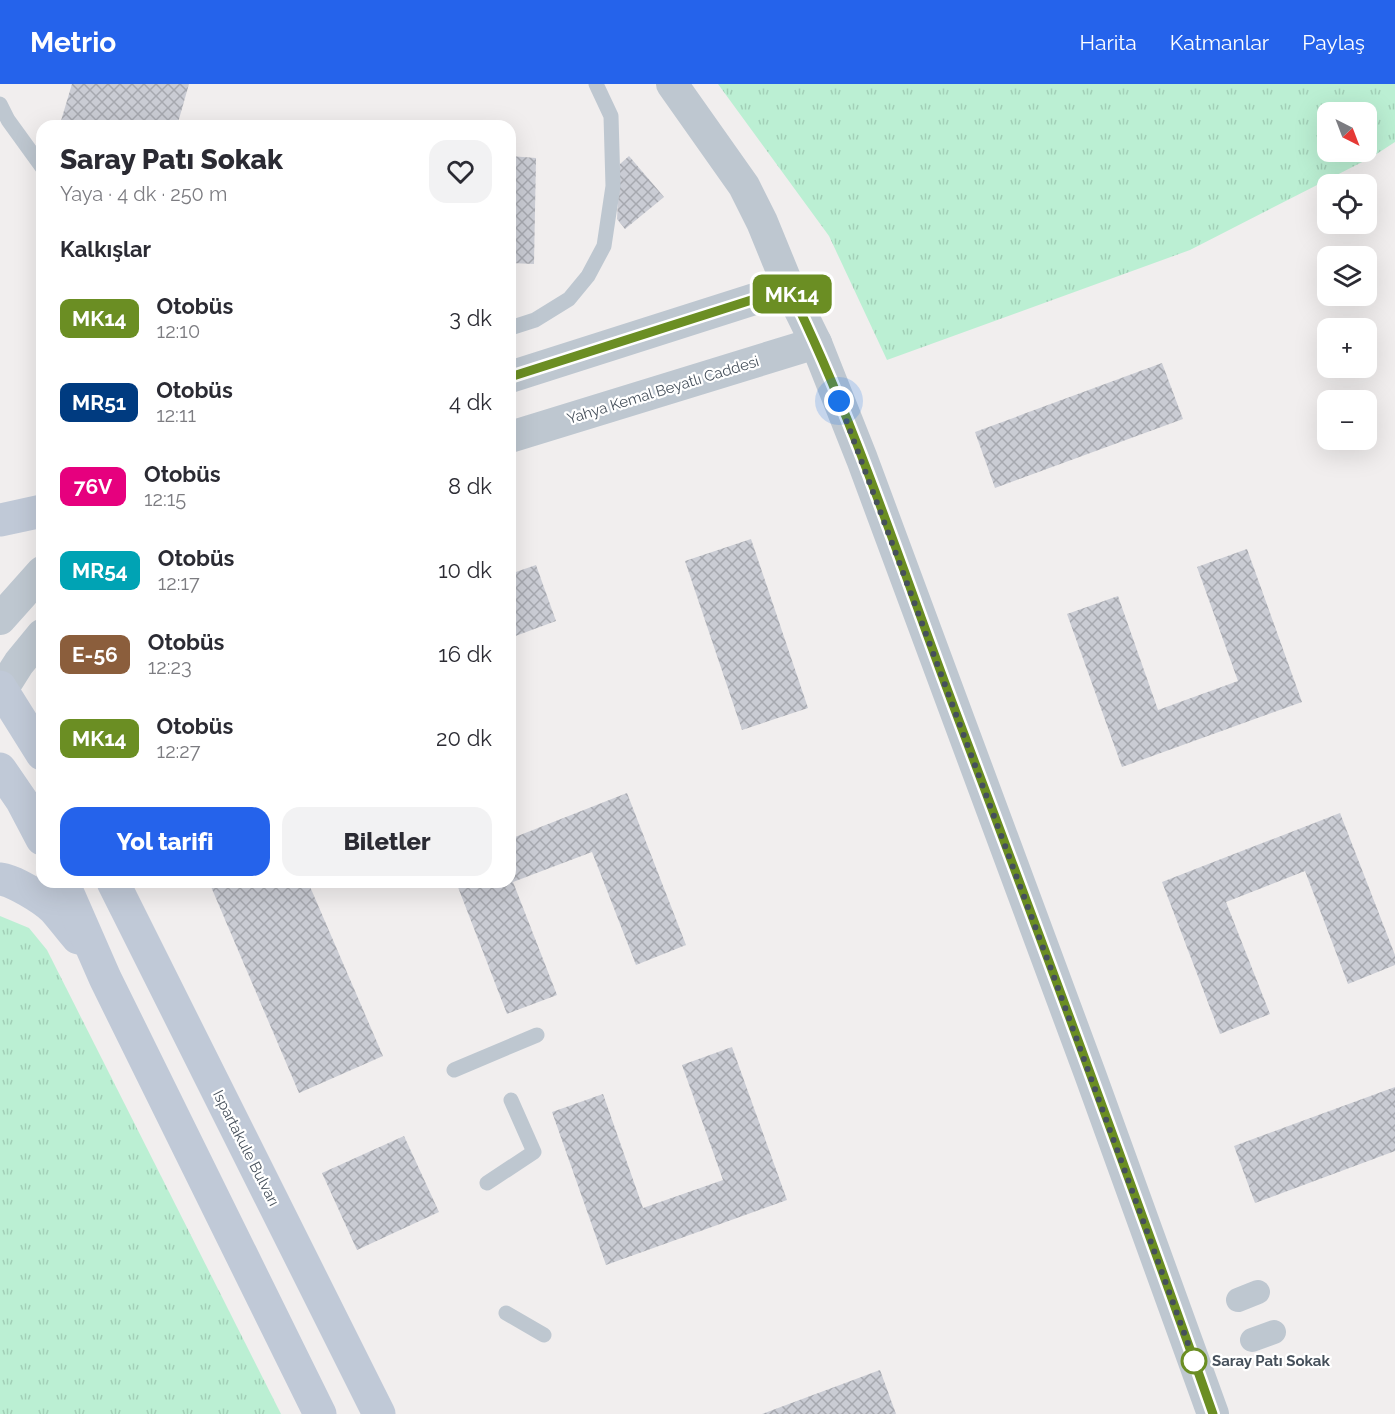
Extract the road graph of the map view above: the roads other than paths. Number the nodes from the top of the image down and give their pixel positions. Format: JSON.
{"nodes":[{"id":1,"x":596,"y":84,"type":"edge"},
{"id":2,"x":672,"y":84,"type":"edge"},
{"id":3,"x":0,"y":104,"type":"edge"},
{"id":4,"x":36,"y":159,"type":"edge"},
{"id":5,"x":789,"y":288,"type":"junction"},
{"id":6,"x":516,"y":326,"type":"edge"},
{"id":7,"x":816,"y":343,"type":"junction"},
{"id":8,"x":516,"y":375,"type":"edge"},
{"id":9,"x":516,"y":435,"type":"edge"},
{"id":10,"x":36,"y":512,"type":"edge"},
{"id":11,"x":0,"y":520,"type":"edge"},
{"id":12,"x":36,"y":579,"type":"edge"},
{"id":13,"x":0,"y":618,"type":"edge"},
{"id":14,"x":36,"y":642,"type":"edge"},
{"id":15,"x":0,"y":689,"type":"edge"},
{"id":16,"x":36,"y":745,"type":"edge"},
{"id":17,"x":0,"y":769,"type":"edge"},
{"id":18,"x":36,"y":828,"type":"edge"},
{"id":19,"x":0,"y":879,"type":"edge"},
{"id":20,"x":66,"y":888,"type":"edge"},
{"id":21,"x":116,"y":888,"type":"edge"},
{"id":22,"x":105,"y":978,"type":"junction"},
{"id":23,"x":537,"y":1035,"type":"dead end"},
{"id":24,"x":454,"y":1070,"type":"dead end"},
{"id":25,"x":511,"y":1100,"type":"dead end"},
{"id":26,"x":487,"y":1184,"type":"dead end"},
{"id":27,"x":506,"y":1313,"type":"dead end"},
{"id":28,"x":544,"y":1335,"type":"dead end"},
{"id":29,"x":320,"y":1414,"type":"edge"},
{"id":30,"x":379,"y":1414,"type":"edge"},
{"id":31,"x":1213,"y":1414,"type":"edge"}],
"edges":[{"from":1,"to":6,"type":"lane"},
{"from":2,"to":5,"type":"street"},
{"from":3,"to":4,"type":"lane"},
{"from":5,"to":7,"type":"street"},
{"from":5,"to":8,"type":"street"},
{"from":7,"to":9,"type":"street","name":"Yahya Kemal Beyatlı Caddesi"},
{"from":7,"to":31,"type":"street"},
{"from":10,"to":11,"type":"main road"},
{"from":12,"to":13,"type":"street"},
{"from":14,"to":15,"type":"street"},
{"from":15,"to":16,"type":"main road"},
{"from":17,"to":18,"type":"main road"},
{"from":19,"to":22,"type":"main road"},
{"from":20,"to":22,"type":"main road"},
{"from":21,"to":30,"type":"main road","name":"Ispartakule Bulvarı"},
{"from":22,"to":29,"type":"main road"},
{"from":23,"to":24,"type":"lane"},
{"from":25,"to":26,"type":"lane"},
{"from":27,"to":28,"type":"lane"}]}
